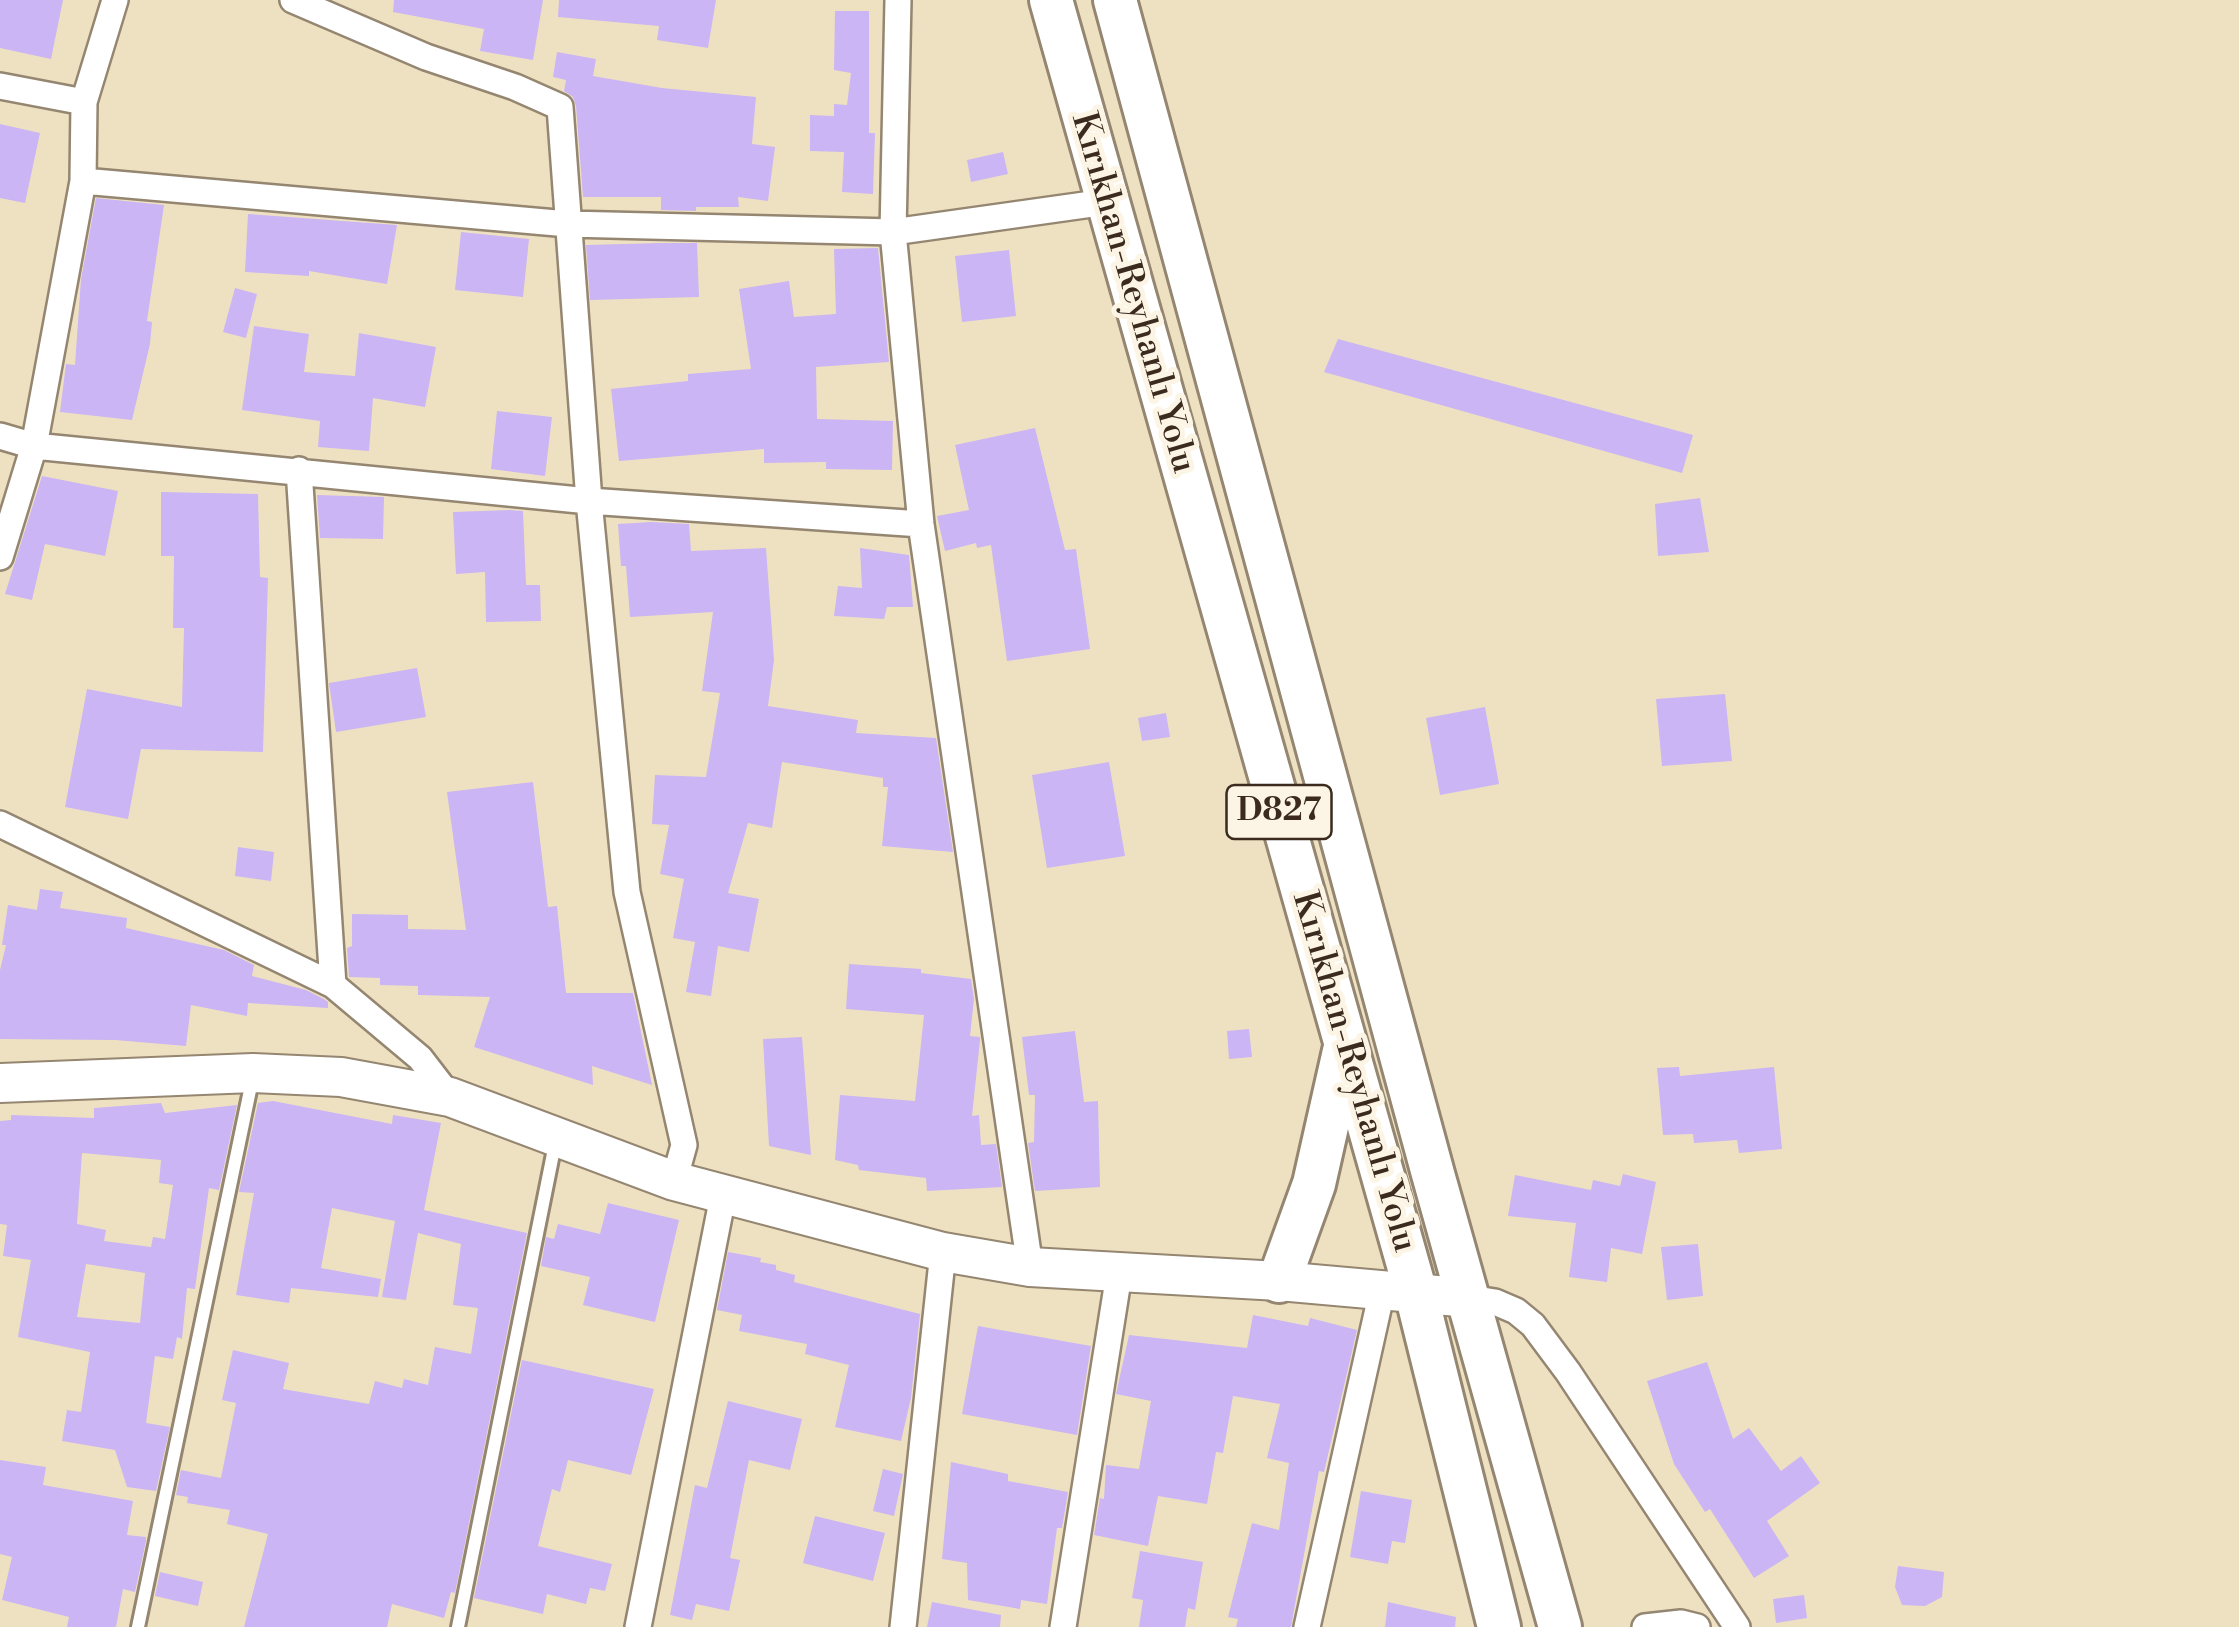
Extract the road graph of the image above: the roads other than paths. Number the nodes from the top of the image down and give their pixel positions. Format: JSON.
{"nodes":[{"id":1,"x":115,"y":0,"type":"edge"},
{"id":2,"x":293,"y":0,"type":"edge"},
{"id":3,"x":898,"y":0,"type":"edge"},
{"id":4,"x":1051,"y":0,"type":"edge"},
{"id":5,"x":1115,"y":0,"type":"edge"},
{"id":6,"x":0,"y":86,"type":"edge"},
{"id":7,"x":84,"y":102,"type":"junction"},
{"id":8,"x":83,"y":181,"type":"junction"},
{"id":9,"x":1106,"y":202,"type":"junction"},
{"id":10,"x":568,"y":224,"type":"junction"},
{"id":11,"x":893,"y":232,"type":"junction"},
{"id":12,"x":0,"y":436,"type":"edge"},
{"id":13,"x":34,"y":446,"type":"junction"},
{"id":14,"x":299,"y":470,"type":"junction"},
{"id":15,"x":589,"y":502,"type":"junction"},
{"id":16,"x":921,"y":524,"type":"junction"},
{"id":17,"x":0,"y":557,"type":"edge"},
{"id":18,"x":0,"y":824,"type":"edge"},
{"id":19,"x":332,"y":986,"type":"junction"},
{"id":20,"x":1346,"y":1046,"type":"junction"},
{"id":21,"x":254,"y":1073,"type":"junction"},
{"id":22,"x":0,"y":1083,"type":"edge"},
{"id":23,"x":450,"y":1097,"type":"junction"},
{"id":24,"x":556,"y":1136,"type":"junction"},
{"id":25,"x":674,"y":1181,"type":"junction"},
{"id":26,"x":723,"y":1196,"type":"junction"},
{"id":27,"x":943,"y":1252,"type":"junction"},
{"id":28,"x":1030,"y":1267,"type":"junction"},
{"id":29,"x":1118,"y":1274,"type":"junction"},
{"id":30,"x":1279,"y":1281,"type":"junction"},
{"id":31,"x":1399,"y":1292,"type":"junction"},
{"id":32,"x":1470,"y":1298,"type":"junction"},
{"id":33,"x":138,"y":1627,"type":"edge"},
{"id":34,"x":458,"y":1627,"type":"edge"},
{"id":35,"x":638,"y":1627,"type":"edge"},
{"id":36,"x":903,"y":1627,"type":"edge"},
{"id":37,"x":1064,"y":1627,"type":"edge"},
{"id":38,"x":1307,"y":1627,"type":"edge"},
{"id":39,"x":1499,"y":1627,"type":"edge"},
{"id":40,"x":1560,"y":1627,"type":"edge"},
{"id":41,"x":1645,"y":1627,"type":"edge"},
{"id":42,"x":1698,"y":1627,"type":"edge"},
{"id":43,"x":1737,"y":1627,"type":"edge"}],
"edges":[{"from":1,"to":7,"type":"street"},
{"from":2,"to":10,"type":"street"},
{"from":3,"to":11,"type":"street"},
{"from":4,"to":9,"type":"highway","name":"Kırıkhan-Reyhanlı Yolu","number":"D827"},
{"from":5,"to":32,"type":"highway","name":"Kırıkhan-Reyhanlı Yolu","number":"D827"},
{"from":6,"to":7,"type":"street"},
{"from":7,"to":8,"type":"street"},
{"from":8,"to":10,"type":"street"},
{"from":8,"to":13,"type":"street"},
{"from":9,"to":11,"type":"street"},
{"from":9,"to":20,"type":"highway","name":"Kırıkhan-Reyhanlı Yolu","number":"D827"},
{"from":10,"to":11,"type":"street"},
{"from":10,"to":15,"type":"street"},
{"from":11,"to":16,"type":"street"},
{"from":12,"to":13,"type":"street"},
{"from":13,"to":14,"type":"street"},
{"from":13,"to":17,"type":"street"},
{"from":14,"to":15,"type":"street"},
{"from":14,"to":19,"type":"street"},
{"from":15,"to":16,"type":"street"},
{"from":15,"to":25,"type":"street"},
{"from":16,"to":28,"type":"street"},
{"from":18,"to":19,"type":"street"},
{"from":19,"to":23,"type":"street"},
{"from":20,"to":30,"type":"highway"},
{"from":20,"to":31,"type":"highway","name":"Kırıkhan-Reyhanlı Yolu","number":"D827"},
{"from":21,"to":22,"type":"main road"},
{"from":21,"to":23,"type":"main road"},
{"from":21,"to":33,"type":"lane"},
{"from":23,"to":24,"type":"main road"},
{"from":24,"to":25,"type":"main road"},
{"from":24,"to":34,"type":"lane"},
{"from":25,"to":26,"type":"main road"},
{"from":26,"to":27,"type":"main road"},
{"from":26,"to":35,"type":"street"},
{"from":27,"to":28,"type":"main road"},
{"from":27,"to":36,"type":"street"},
{"from":28,"to":29,"type":"main road"},
{"from":29,"to":30,"type":"main road"},
{"from":29,"to":37,"type":"street"},
{"from":30,"to":31,"type":"main road"},
{"from":31,"to":32,"type":"main road"},
{"from":31,"to":38,"type":"street"},
{"from":31,"to":39,"type":"highway","name":"Kırıkhan-Reyhanlı Yolu","number":"D827"},
{"from":32,"to":40,"type":"highway","name":"Kırıkhan-Reyhanlı Yolu","number":"D827"},
{"from":32,"to":43,"type":"street"},
{"from":41,"to":42,"type":"street"}]}
